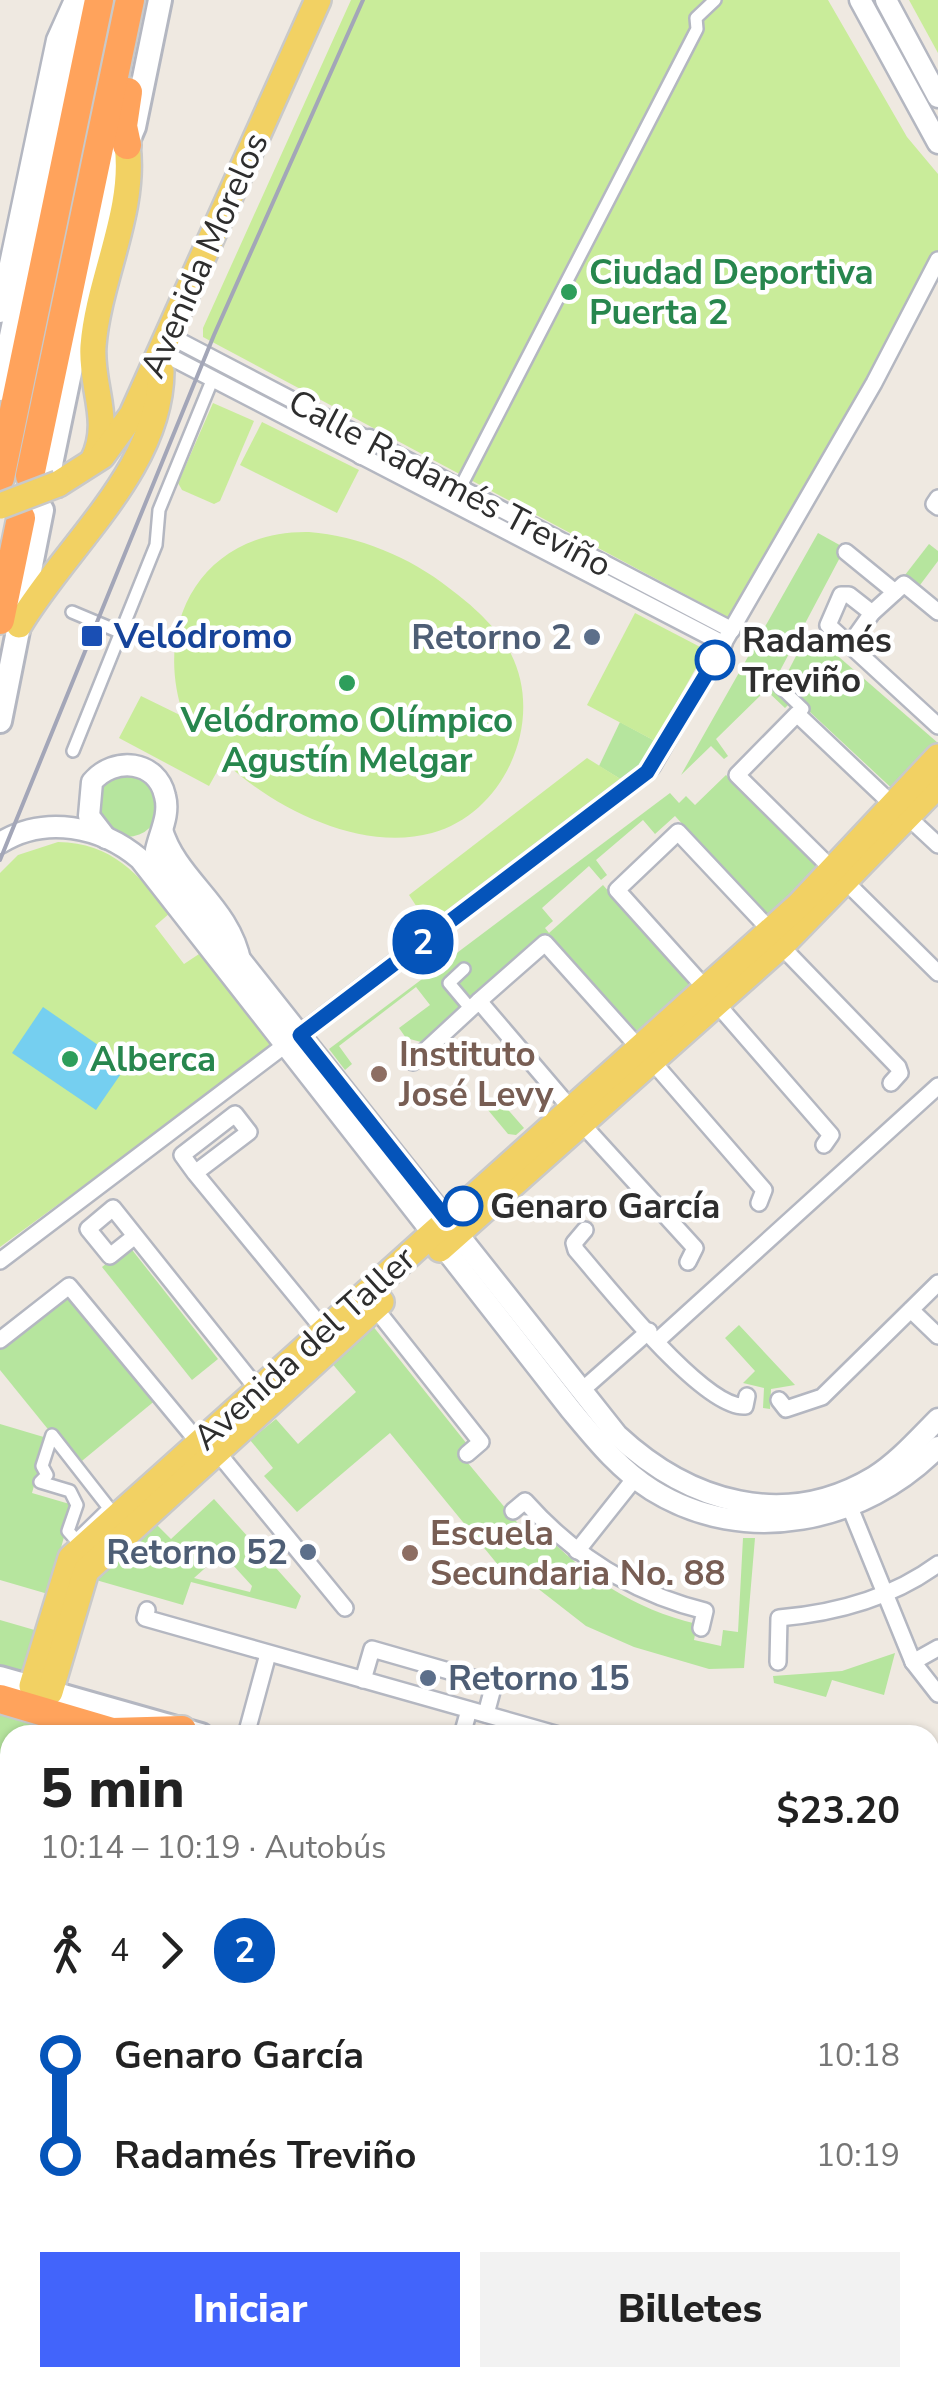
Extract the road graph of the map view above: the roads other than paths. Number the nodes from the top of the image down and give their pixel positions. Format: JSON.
{"nodes":[{"id":1,"x":76,"y":0,"type":"edge"},
{"id":2,"x":99,"y":0,"type":"edge"},
{"id":3,"x":130,"y":0,"type":"edge"},
{"id":4,"x":146,"y":0,"type":"edge"},
{"id":5,"x":160,"y":0,"type":"edge"},
{"id":6,"x":318,"y":0,"type":"edge"},
{"id":7,"x":714,"y":0,"type":"edge"},
{"id":8,"x":860,"y":0,"type":"edge"},
{"id":9,"x":886,"y":0,"type":"edge"},
{"id":10,"x":938,"y":97,"type":"edge"},
{"id":11,"x":938,"y":143,"type":"edge"},
{"id":12,"x":127,"y":145,"type":"junction"},
{"id":13,"x":938,"y":260,"type":"edge"},
{"id":14,"x":0,"y":312,"type":"edge"},
{"id":15,"x":165,"y":343,"type":"junction"},
{"id":16,"x":214,"y":378,"type":"junction"},
{"id":17,"x":0,"y":389,"type":"edge"},
{"id":18,"x":365,"y":447,"type":"junction"},
{"id":19,"x":90,"y":466,"type":"junction"},
{"id":20,"x":46,"y":476,"type":"junction"},
{"id":21,"x":0,"y":478,"type":"edge"},
{"id":22,"x":460,"y":488,"type":"junction"},
{"id":23,"x":21,"y":511,"type":"edge"},
{"id":24,"x":846,"y":552,"type":"dead end"},
{"id":25,"x":895,"y":592,"type":"junction"},
{"id":26,"x":72,"y":612,"type":"dead end"},
{"id":27,"x":938,"y":612,"type":"edge"},
{"id":28,"x":872,"y":613,"type":"junction"},
{"id":29,"x":10,"y":623,"type":"edge"},
{"id":30,"x":122,"y":633,"type":"junction"},
{"id":31,"x":728,"y":637,"type":"junction"},
{"id":32,"x":850,"y":644,"type":"junction"},
{"id":33,"x":778,"y":684,"type":"dead end"},
{"id":34,"x":797,"y":714,"type":"junction"},
{"id":35,"x":0,"y":721,"type":"edge"},
{"id":36,"x":938,"y":726,"type":"edge"},
{"id":37,"x":73,"y":751,"type":"dead end"},
{"id":38,"x":938,"y":756,"type":"edge"},
{"id":39,"x":938,"y":785,"type":"edge"},
{"id":40,"x":902,"y":813,"type":"junction"},
{"id":41,"x":106,"y":838,"type":"junction"},
{"id":42,"x":0,"y":843,"type":"edge"},
{"id":43,"x":938,"y":845,"type":"edge"},
{"id":44,"x":841,"y":877,"type":"junction"},
{"id":45,"x":776,"y":938,"type":"junction"},
{"id":46,"x":464,"y":969,"type":"dead end"},
{"id":47,"x":938,"y":973,"type":"edge"},
{"id":48,"x":712,"y":997,"type":"junction"},
{"id":49,"x":474,"y":1005,"type":"junction"},
{"id":50,"x":295,"y":1040,"type":"junction"},
{"id":51,"x":646,"y":1055,"type":"junction"},
{"id":52,"x":412,"y":1062,"type":"dead end"},
{"id":53,"x":891,"y":1082,"type":"dead end"},
{"id":54,"x":938,"y":1086,"type":"edge"},
{"id":55,"x":577,"y":1118,"type":"junction"},
{"id":56,"x":824,"y":1144,"type":"dead end"},
{"id":57,"x":195,"y":1173,"type":"dead end"},
{"id":58,"x":758,"y":1203,"type":"dead end"},
{"id":59,"x":586,"y":1230,"type":"dead end"},
{"id":60,"x":445,"y":1233,"type":"junction"},
{"id":61,"x":135,"y":1236,"type":"dead end"},
{"id":62,"x":0,"y":1261,"type":"edge"},
{"id":63,"x":688,"y":1262,"type":"dead end"},
{"id":64,"x":938,"y":1283,"type":"edge"},
{"id":65,"x":375,"y":1308,"type":"junction"},
{"id":66,"x":911,"y":1310,"type":"junction"},
{"id":67,"x":324,"y":1330,"type":"junction"},
{"id":68,"x":653,"y":1336,"type":"junction"},
{"id":69,"x":938,"y":1336,"type":"edge"},
{"id":70,"x":0,"y":1340,"type":"edge"},
{"id":71,"x":299,"y":1365,"type":"junction"},
{"id":72,"x":259,"y":1391,"type":"junction"},
{"id":73,"x":582,"y":1391,"type":"junction"},
{"id":74,"x":747,"y":1396,"type":"dead end"},
{"id":75,"x":779,"y":1400,"type":"dead end"},
{"id":76,"x":938,"y":1419,"type":"edge"},
{"id":77,"x":610,"y":1441,"type":"junction"},
{"id":78,"x":207,"y":1444,"type":"junction"},
{"id":79,"x":938,"y":1447,"type":"edge"},
{"id":80,"x":467,"y":1454,"type":"dead end"},
{"id":81,"x":912,"y":1459,"type":"junction"},
{"id":82,"x":636,"y":1478,"type":"junction"},
{"id":83,"x":849,"y":1505,"type":"junction"},
{"id":84,"x":109,"y":1508,"type":"joint"},
{"id":85,"x":514,"y":1511,"type":"dead end"},
{"id":86,"x":747,"y":1513,"type":"junction"},
{"id":87,"x":577,"y":1551,"type":"junction"},
{"id":88,"x":938,"y":1564,"type":"edge"},
{"id":89,"x":885,"y":1594,"type":"junction"},
{"id":90,"x":345,"y":1608,"type":"dead end"},
{"id":91,"x":147,"y":1610,"type":"dead end"},
{"id":92,"x":702,"y":1628,"type":"dead end"},
{"id":93,"x":938,"y":1648,"type":"edge"},
{"id":94,"x":268,"y":1654,"type":"junction"},
{"id":95,"x":778,"y":1662,"type":"dead end"},
{"id":96,"x":913,"y":1662,"type":"junction"},
{"id":97,"x":0,"y":1678,"type":"edge"},
{"id":98,"x":363,"y":1680,"type":"junction"},
{"id":99,"x":41,"y":1689,"type":"junction"},
{"id":100,"x":938,"y":1694,"type":"edge"},
{"id":101,"x":0,"y":1699,"type":"edge"},
{"id":102,"x":469,"y":1710,"type":"junction"},
{"id":103,"x":486,"y":1714,"type":"junction"},
{"id":104,"x":87,"y":1725,"type":"edge"},
{"id":105,"x":167,"y":1725,"type":"edge"},
{"id":106,"x":249,"y":1725,"type":"edge"},
{"id":107,"x":465,"y":1725,"type":"edge"},
{"id":108,"x":525,"y":1725,"type":"edge"}],
"edges":[{"from":1,"to":14,"type":"street"},
{"from":1,"to":17,"type":"main road"},
{"from":2,"to":21,"type":"highway"},
{"from":3,"to":20,"type":"highway"},
{"from":4,"to":12,"type":"highway"},
{"from":5,"to":12,"type":"main road"},
{"from":6,"to":15,"type":"main road","name":"Avenida Morelos"},
{"from":7,"to":22,"type":"street"},
{"from":8,"to":11,"type":"street"},
{"from":9,"to":10,"type":"street"},
{"from":12,"to":19,"type":"main road"},
{"from":12,"to":20,"type":"main road"},
{"from":13,"to":31,"type":"street"},
{"from":15,"to":16,"type":"street","name":"Calle Radamés Treviño"},
{"from":15,"to":18,"type":"street","name":"Calle Radamés Treviño"},
{"from":15,"to":19,"type":"main road","name":"Avenida Morelos"},
{"from":15,"to":29,"type":"main road"},
{"from":16,"to":18,"type":"street","name":"Calle Radamés Treviño"},
{"from":16,"to":30,"type":"street"},
{"from":18,"to":22,"type":"street","name":"Calle Radamés Treviño"},
{"from":18,"to":31,"type":"street","name":"Calle Radamés Treviño"},
{"from":19,"to":20,"type":"main road","name":"Avenida Morelos"},
{"from":20,"to":23,"type":"main road","name":"Avenida Morelos","bridge":true},
{"from":22,"to":31,"type":"street","name":"Calle Radamés Treviño"},
{"from":23,"to":29,"type":"highway"},
{"from":24,"to":25,"type":"street"},
{"from":25,"to":27,"type":"street"},
{"from":25,"to":28,"type":"street"},
{"from":26,"to":30,"type":"street"},
{"from":28,"to":32,"type":"street"},
{"from":28,"to":32,"type":"street"},
{"from":29,"to":35,"type":"main road"},
{"from":30,"to":37,"type":"street"},
{"from":31,"to":50,"type":"street"},
{"from":32,"to":36,"type":"street"},
{"from":33,"to":34,"type":"street"},
{"from":34,"to":40,"type":"street"},
{"from":34,"to":44,"type":"street"},
{"from":38,"to":40,"type":"main road","name":"Avenida del Taller"},
{"from":39,"to":40,"type":"main road","name":"Avenida del Taller"},
{"from":40,"to":43,"type":"street"},
{"from":40,"to":44,"type":"main road","name":"Avenida del Taller"},
{"from":41,"to":42,"type":"street"},
{"from":41,"to":50,"type":"street"},
{"from":41,"to":50,"type":"street"},
{"from":44,"to":45,"type":"main road","name":"Avenida del Taller"},
{"from":44,"to":47,"type":"street"},
{"from":45,"to":48,"type":"main road","name":"Avenida del Taller"},
{"from":45,"to":48,"type":"street"},
{"from":45,"to":53,"type":"street"},
{"from":46,"to":49,"type":"street"},
{"from":48,"to":51,"type":"main road","name":"Avenida del Taller"},
{"from":48,"to":56,"type":"street"},
{"from":49,"to":51,"type":"street"},
{"from":49,"to":52,"type":"street"},
{"from":49,"to":55,"type":"street"},
{"from":50,"to":60,"type":"street"},
{"from":50,"to":62,"type":"street"},
{"from":51,"to":55,"type":"main road","name":"Avenida del Taller"},
{"from":51,"to":58,"type":"street"},
{"from":54,"to":68,"type":"street"},
{"from":55,"to":60,"type":"main road","name":"Avenida del Taller"},
{"from":55,"to":63,"type":"street"},
{"from":57,"to":67,"type":"street"},
{"from":59,"to":68,"type":"street"},
{"from":60,"to":65,"type":"main road","name":"Avenida del Taller"},
{"from":60,"to":67,"type":"main road","name":"Avenida del Taller"},
{"from":60,"to":73,"type":"street"},
{"from":60,"to":77,"type":"street"},
{"from":61,"to":72,"type":"street"},
{"from":64,"to":66,"type":"street"},
{"from":65,"to":71,"type":"main road","name":"Avenida del Taller"},
{"from":65,"to":80,"type":"street"},
{"from":66,"to":69,"type":"street"},
{"from":66,"to":75,"type":"street"},
{"from":67,"to":71,"type":"main road","name":"Avenida del Taller"},
{"from":68,"to":73,"type":"street"},
{"from":68,"to":74,"type":"street"},
{"from":70,"to":78,"type":"street"},
{"from":71,"to":72,"type":"main road","name":"Avenida del Taller"},
{"from":71,"to":78,"type":"main road","name":"Avenida del Taller"},
{"from":72,"to":78,"type":"main road","name":"Avenida del Taller"},
{"from":73,"to":77,"type":"street"},
{"from":76,"to":81,"type":"street"},
{"from":77,"to":82,"type":"street"},
{"from":77,"to":86,"type":"street"},
{"from":78,"to":90,"type":"street"},
{"from":78,"to":99,"type":"main road","name":"Avenida del Taller"},
{"from":79,"to":81,"type":"street"},
{"from":81,"to":83,"type":"street"},
{"from":81,"to":86,"type":"street"},
{"from":82,"to":86,"type":"street"},
{"from":82,"to":87,"type":"street"},
{"from":83,"to":86,"type":"street"},
{"from":83,"to":89,"type":"street"},
{"from":84,"to":84,"type":"street"},
{"from":85,"to":87,"type":"street"},
{"from":87,"to":92,"type":"street"},
{"from":88,"to":89,"type":"street"},
{"from":89,"to":95,"type":"street"},
{"from":89,"to":96,"type":"street"},
{"from":91,"to":94,"type":"street"},
{"from":93,"to":96,"type":"street"},
{"from":94,"to":98,"type":"street"},
{"from":94,"to":106,"type":"street"},
{"from":96,"to":100,"type":"street"},
{"from":97,"to":99,"type":"main road"},
{"from":98,"to":102,"type":"street"},
{"from":98,"to":103,"type":"street"},
{"from":99,"to":105,"type":"main road"},
{"from":101,"to":104,"type":"highway"},
{"from":102,"to":103,"type":"street"},
{"from":102,"to":107,"type":"street"},
{"from":103,"to":108,"type":"street"}]}
